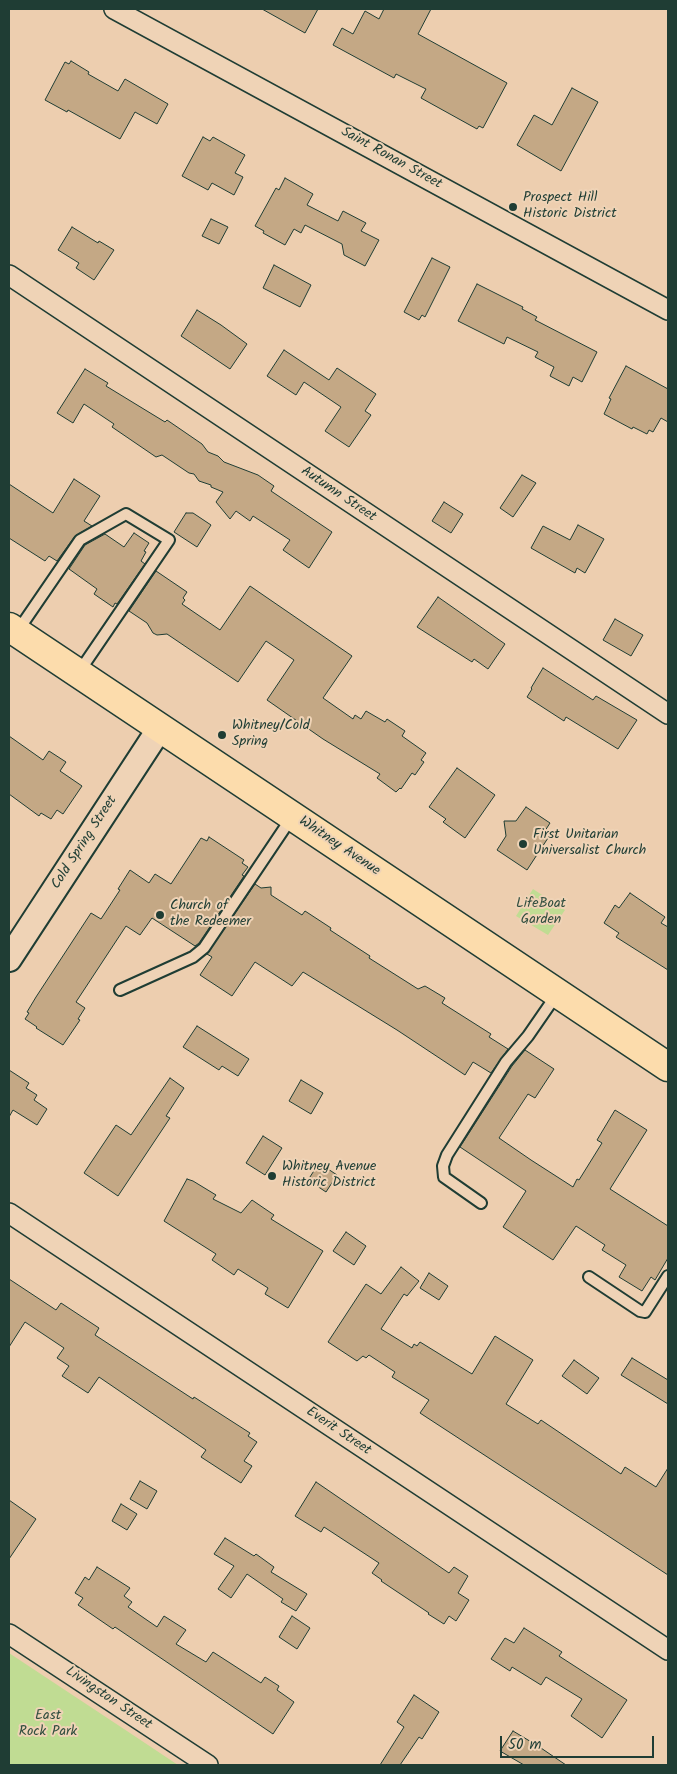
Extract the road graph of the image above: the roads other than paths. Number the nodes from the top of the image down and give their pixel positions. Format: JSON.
{"nodes":[{"id":1,"x":114,"y":9,"type":"edge"},
{"id":2,"x":9,"y":276,"type":"edge"},
{"id":3,"x":668,"y":310,"type":"edge"},
{"id":4,"x":13,"y":629,"type":"edge"},
{"id":5,"x":79,"y":673,"type":"junction"},
{"id":6,"x":668,"y":714,"type":"edge"},
{"id":7,"x":160,"y":728,"type":"junction"},
{"id":8,"x":293,"y":816,"type":"junction"},
{"id":9,"x":9,"y":958,"type":"edge"},
{"id":10,"x":120,"y":990,"type":"dead end"},
{"id":11,"x":558,"y":993,"type":"junction"},
{"id":12,"x":668,"y":1067,"type":"edge"},
{"id":13,"x":482,"y":1202,"type":"dead end"},
{"id":14,"x":9,"y":1213,"type":"edge"},
{"id":15,"x":668,"y":1276,"type":"edge"},
{"id":16,"x":590,"y":1277,"type":"dead end"},
{"id":17,"x":9,"y":1634,"type":"edge"},
{"id":18,"x":667,"y":1647,"type":"edge"},
{"id":19,"x":208,"y":1765,"type":"edge"}],
"edges":[{"from":1,"to":3,"type":"street","name":"Saint Ronan Street"},
{"from":2,"to":6,"type":"street","name":"Autumn Street"},
{"from":4,"to":5,"type":"main road","name":"Whitney Avenue"},
{"from":4,"to":5,"type":"lane"},
{"from":5,"to":7,"type":"main road","name":"Whitney Avenue"},
{"from":7,"to":8,"type":"main road","name":"Whitney Avenue"},
{"from":7,"to":9,"type":"street","name":"Cold Spring Street"},
{"from":8,"to":10,"type":"lane"},
{"from":8,"to":11,"type":"main road","name":"Whitney Avenue"},
{"from":11,"to":12,"type":"main road","name":"Whitney Avenue"},
{"from":11,"to":13,"type":"lane"},
{"from":14,"to":18,"type":"street","name":"Everit Street"},
{"from":15,"to":16,"type":"lane"},
{"from":17,"to":19,"type":"street","name":"Livingston Street"}]}
